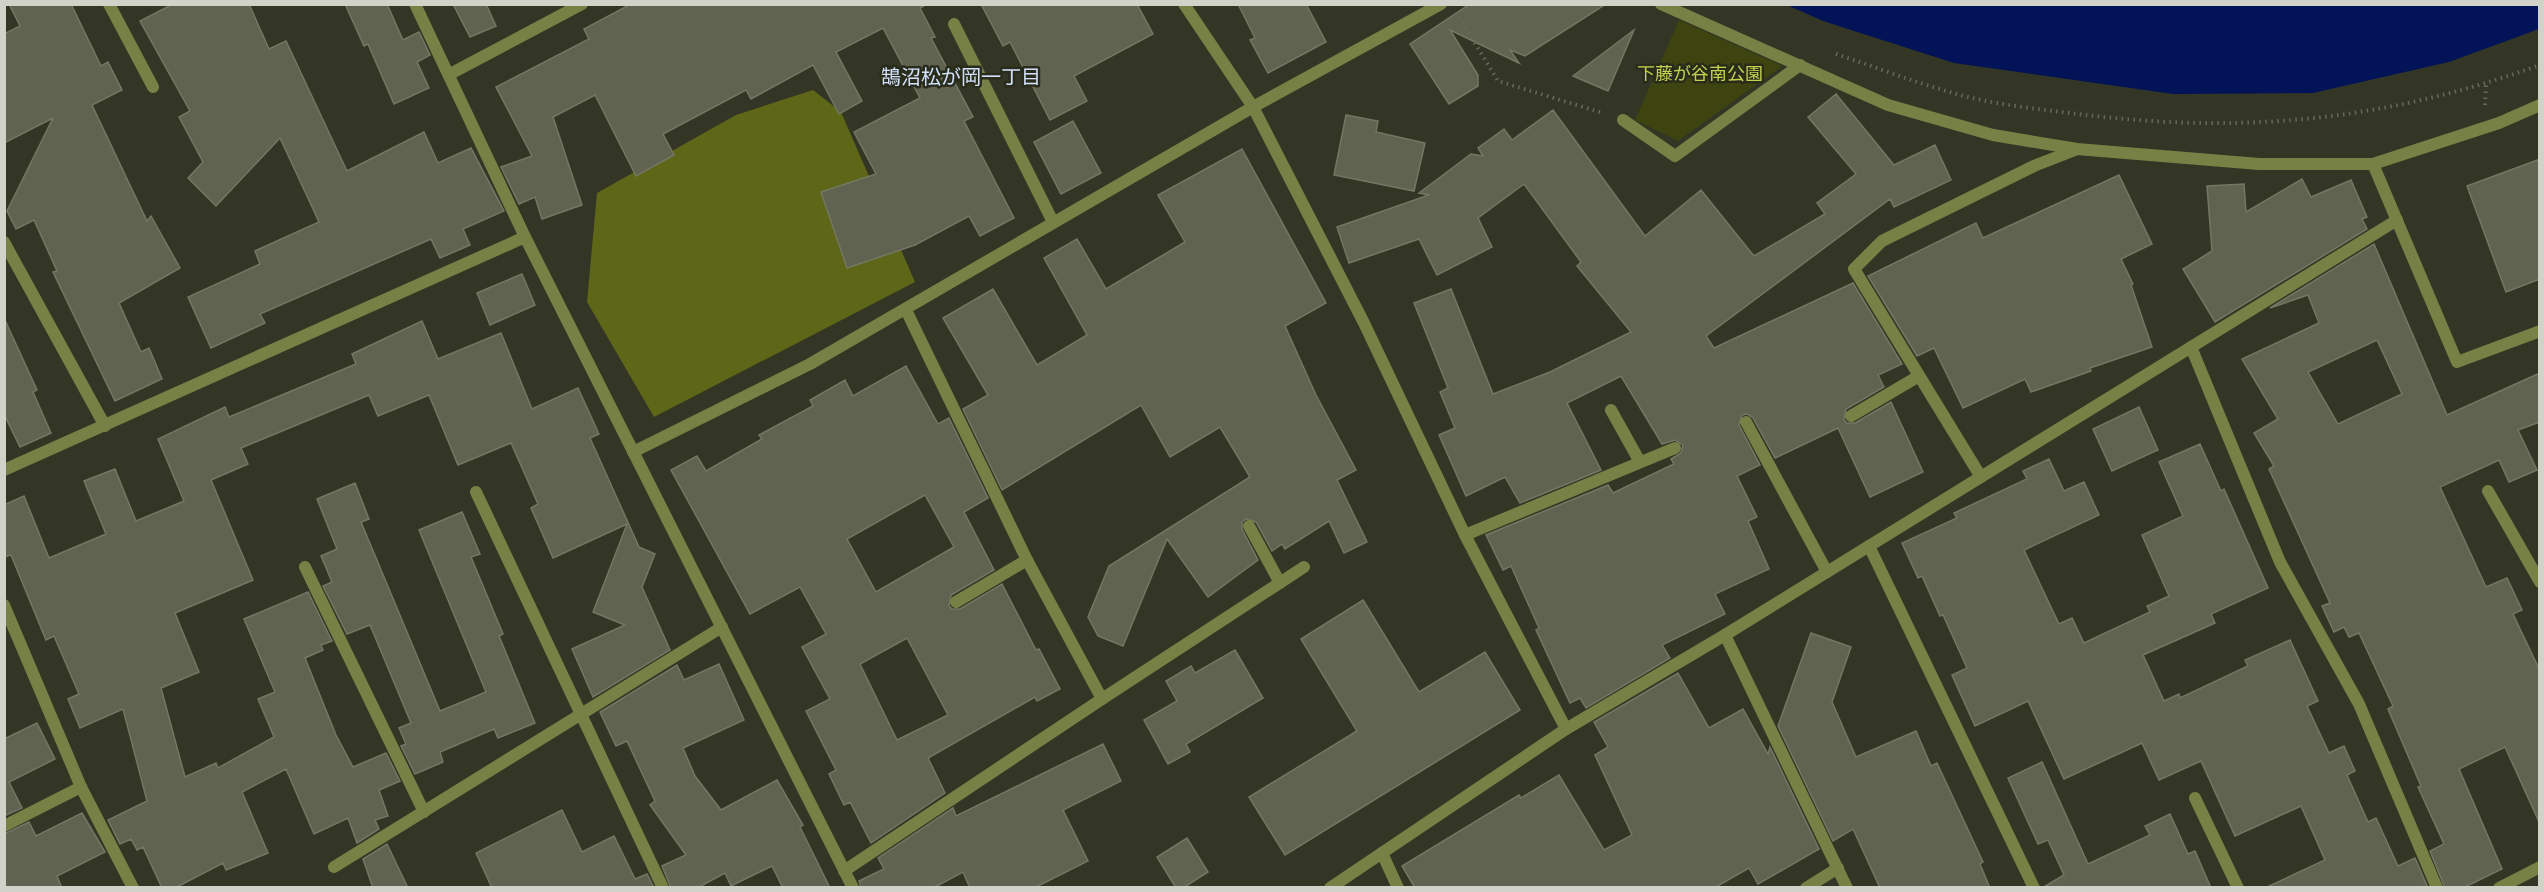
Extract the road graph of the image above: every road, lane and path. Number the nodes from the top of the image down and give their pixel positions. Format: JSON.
{"nodes":[{"id":1,"x":109,"y":4,"type":"edge"},
{"id":2,"x":415,"y":4,"type":"edge"},
{"id":3,"x":582,"y":4,"type":"edge"},
{"id":4,"x":1184,"y":4,"type":"edge"},
{"id":5,"x":1441,"y":4,"type":"edge"},
{"id":6,"x":1661,"y":4,"type":"edge"},
{"id":7,"x":1458,"y":14,"type":"dead end"},
{"id":8,"x":954,"y":24,"type":"dead end"},
{"id":9,"x":1826,"y":51,"type":"dead end"},
{"id":10,"x":2540,"y":64,"type":"edge"},
{"id":11,"x":1800,"y":65,"type":"junction"},
{"id":12,"x":450,"y":74,"type":"junction"},
{"id":13,"x":153,"y":87,"type":"dead end"},
{"id":14,"x":2540,"y":105,"type":"edge"},
{"id":15,"x":1252,"y":107,"type":"junction"},
{"id":16,"x":1623,"y":120,"type":"joint"},
{"id":17,"x":2077,"y":149,"type":"junction"},
{"id":18,"x":2373,"y":164,"type":"junction"},
{"id":19,"x":2397,"y":220,"type":"junction"},
{"id":20,"x":1053,"y":222,"type":"junction"},
{"id":21,"x":525,"y":237,"type":"junction"},
{"id":22,"x":4,"y":242,"type":"edge"},
{"id":23,"x":906,"y":310,"type":"junction"},
{"id":24,"x":2540,"y":331,"type":"edge"},
{"id":25,"x":2191,"y":347,"type":"junction"},
{"id":26,"x":1919,"y":376,"type":"junction"},
{"id":27,"x":1611,"y":410,"type":"dead end"},
{"id":28,"x":1851,"y":416,"type":"dead end"},
{"id":29,"x":1746,"y":422,"type":"dead end"},
{"id":30,"x":105,"y":426,"type":"junction"},
{"id":31,"x":1675,"y":448,"type":"dead end"},
{"id":32,"x":633,"y":452,"type":"junction"},
{"id":33,"x":1640,"y":462,"type":"junction"},
{"id":34,"x":6,"y":465,"type":"edge"},
{"id":35,"x":1981,"y":477,"type":"junction"},
{"id":36,"x":2488,"y":491,"type":"dead end"},
{"id":37,"x":476,"y":492,"type":"dead end"},
{"id":38,"x":1249,"y":526,"type":"dead end"},
{"id":39,"x":1465,"y":535,"type":"junction"},
{"id":40,"x":1869,"y":546,"type":"junction"},
{"id":41,"x":1027,"y":560,"type":"junction"},
{"id":42,"x":305,"y":567,"type":"dead end"},
{"id":43,"x":1304,"y":567,"type":"dead end"},
{"id":44,"x":1827,"y":572,"type":"junction"},
{"id":45,"x":2540,"y":582,"type":"edge"},
{"id":46,"x":1280,"y":583,"type":"junction"},
{"id":47,"x":956,"y":602,"type":"dead end"},
{"id":48,"x":4,"y":604,"type":"edge"},
{"id":49,"x":722,"y":627,"type":"junction"},
{"id":50,"x":1725,"y":635,"type":"junction"},
{"id":51,"x":1102,"y":699,"type":"junction"},
{"id":52,"x":582,"y":714,"type":"junction"},
{"id":53,"x":1566,"y":729,"type":"junction"},
{"id":54,"x":81,"y":787,"type":"junction"},
{"id":55,"x":2195,"y":798,"type":"dead end"},
{"id":56,"x":424,"y":812,"type":"junction"},
{"id":57,"x":4,"y":826,"type":"edge"},
{"id":58,"x":1382,"y":853,"type":"junction"},
{"id":59,"x":334,"y":867,"type":"dead end"},
{"id":60,"x":2540,"y":867,"type":"edge"},
{"id":61,"x":1838,"y":868,"type":"junction"},
{"id":62,"x":844,"y":871,"type":"junction"},
{"id":63,"x":133,"y":888,"type":"edge"},
{"id":64,"x":663,"y":888,"type":"edge"},
{"id":65,"x":853,"y":888,"type":"edge"},
{"id":66,"x":1330,"y":888,"type":"edge"},
{"id":67,"x":1398,"y":888,"type":"edge"},
{"id":68,"x":1806,"y":888,"type":"edge"},
{"id":69,"x":1847,"y":888,"type":"edge"},
{"id":70,"x":2034,"y":888,"type":"edge"},
{"id":71,"x":2238,"y":888,"type":"edge"},
{"id":72,"x":2437,"y":888,"type":"edge"},
{"id":73,"x":2499,"y":888,"type":"edge"}],
"edges":[{"from":1,"to":13,"type":"street"},
{"from":2,"to":12,"type":"street"},
{"from":3,"to":12,"type":"street"},
{"from":4,"to":15,"type":"street"},
{"from":5,"to":15,"type":"street"},
{"from":6,"to":11,"type":"street"},
{"from":7,"to":16,"type":"path"},
{"from":8,"to":20,"type":"street"},
{"from":9,"to":10,"type":"path"},
{"from":11,"to":16,"type":"street"},
{"from":11,"to":17,"type":"street"},
{"from":12,"to":21,"type":"street"},
{"from":14,"to":18,"type":"street"},
{"from":15,"to":20,"type":"street"},
{"from":15,"to":39,"type":"street"},
{"from":17,"to":18,"type":"street"},
{"from":17,"to":26,"type":"street"},
{"from":18,"to":19,"type":"street"},
{"from":19,"to":24,"type":"street"},
{"from":19,"to":25,"type":"street"},
{"from":20,"to":23,"type":"street"},
{"from":21,"to":30,"type":"street"},
{"from":21,"to":32,"type":"street"},
{"from":22,"to":30,"type":"street"},
{"from":23,"to":32,"type":"street"},
{"from":23,"to":41,"type":"street"},
{"from":25,"to":35,"type":"street"},
{"from":25,"to":72,"type":"street"},
{"from":26,"to":28,"type":"street"},
{"from":26,"to":35,"type":"street"},
{"from":27,"to":33,"type":"street"},
{"from":29,"to":44,"type":"street"},
{"from":30,"to":34,"type":"street"},
{"from":31,"to":33,"type":"street"},
{"from":32,"to":49,"type":"street"},
{"from":33,"to":39,"type":"street"},
{"from":35,"to":40,"type":"street"},
{"from":36,"to":45,"type":"street"},
{"from":37,"to":52,"type":"street"},
{"from":38,"to":46,"type":"street"},
{"from":39,"to":53,"type":"street"},
{"from":40,"to":44,"type":"street"},
{"from":40,"to":70,"type":"street"},
{"from":41,"to":47,"type":"street"},
{"from":41,"to":51,"type":"street"},
{"from":42,"to":56,"type":"street"},
{"from":43,"to":46,"type":"street"},
{"from":44,"to":50,"type":"street"},
{"from":46,"to":51,"type":"street"},
{"from":48,"to":54,"type":"street"},
{"from":49,"to":52,"type":"street"},
{"from":49,"to":62,"type":"street"},
{"from":50,"to":53,"type":"street"},
{"from":50,"to":61,"type":"street"},
{"from":51,"to":62,"type":"street"},
{"from":52,"to":56,"type":"street"},
{"from":52,"to":64,"type":"street"},
{"from":53,"to":58,"type":"street"},
{"from":54,"to":57,"type":"street"},
{"from":54,"to":63,"type":"street"},
{"from":55,"to":71,"type":"street"},
{"from":56,"to":59,"type":"street"},
{"from":58,"to":66,"type":"street"},
{"from":58,"to":67,"type":"street"},
{"from":60,"to":73,"type":"street"},
{"from":61,"to":68,"type":"street"},
{"from":61,"to":69,"type":"street"},
{"from":62,"to":65,"type":"street"}]}
